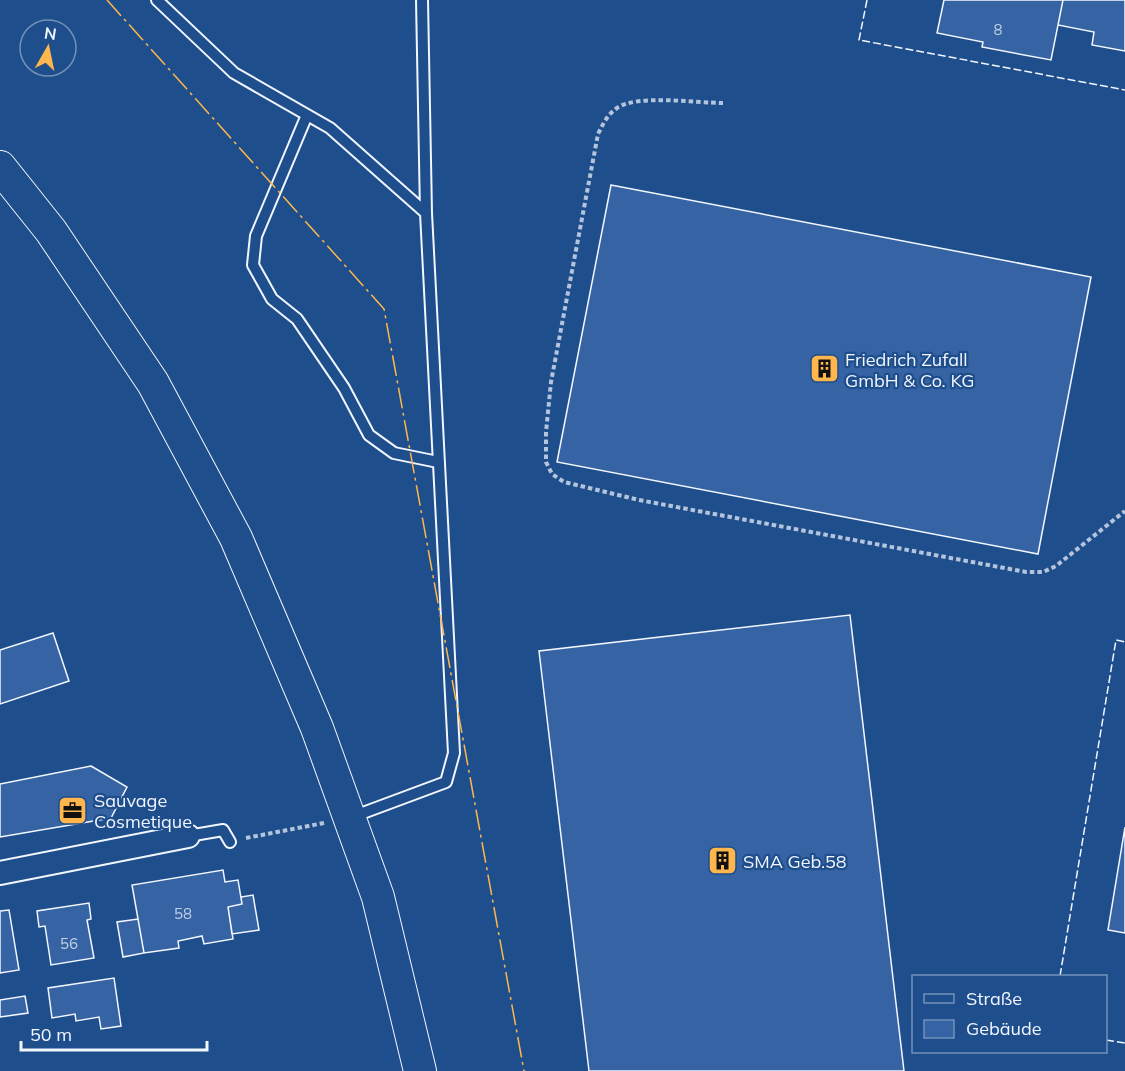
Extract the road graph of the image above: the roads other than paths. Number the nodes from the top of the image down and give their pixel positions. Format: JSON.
{"nodes":[{"id":1,"x":157,"y":0,"type":"edge"},
{"id":2,"x":422,"y":0,"type":"edge"},
{"id":3,"x":307,"y":115,"type":"junction"},
{"id":4,"x":0,"y":167,"type":"edge"},
{"id":5,"x":426,"y":213,"type":"junction"},
{"id":6,"x":438,"y":462,"type":"junction"},
{"id":7,"x":349,"y":818,"type":"junction"},
{"id":8,"x":188,"y":836,"type":"joint"},
{"id":9,"x":230,"y":842,"type":"road end"},
{"id":10,"x":0,"y":873,"type":"edge"},
{"id":11,"x":420,"y":1071,"type":"edge"}],
"edges":[{"from":1,"to":3,"type":"lane"},
{"from":2,"to":5,"type":"lane"},
{"from":3,"to":5,"type":"lane"},
{"from":3,"to":6,"type":"lane"},
{"from":4,"to":7,"type":"main road"},
{"from":5,"to":6,"type":"lane"},
{"from":6,"to":7,"type":"lane"},
{"from":7,"to":11,"type":"main road"},
{"from":8,"to":9,"type":"lane"},
{"from":8,"to":10,"type":"street"}]}
